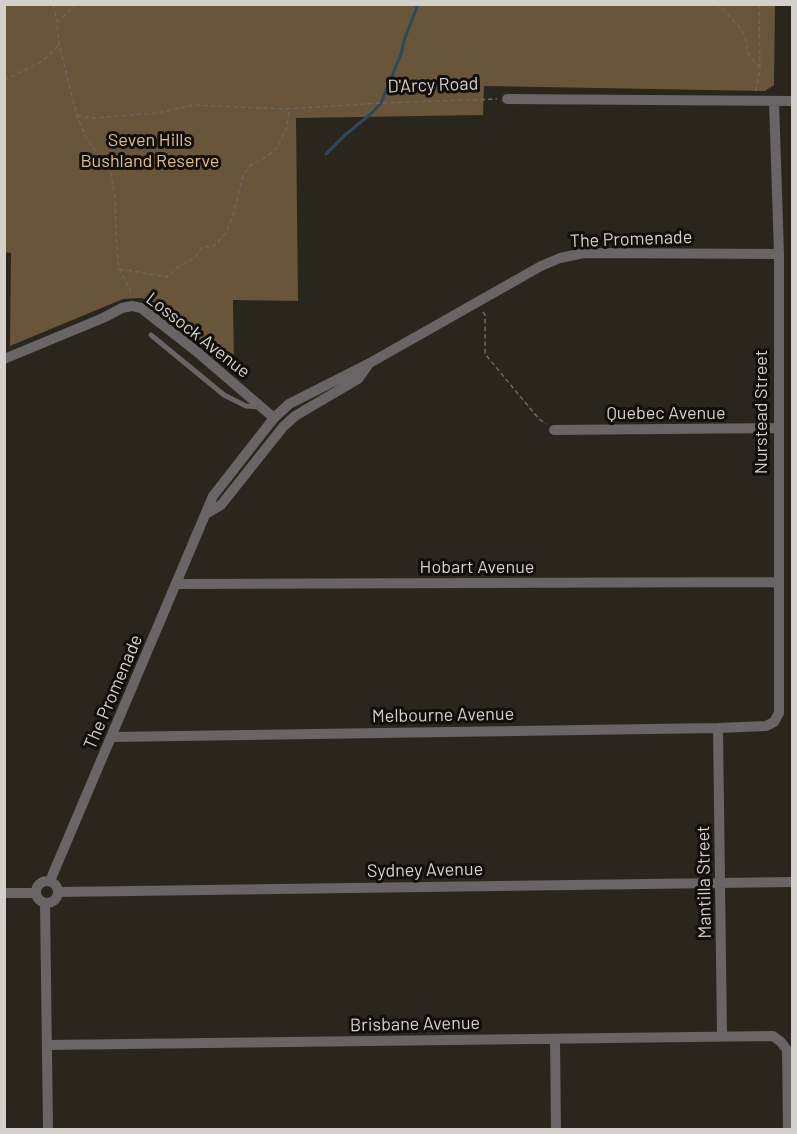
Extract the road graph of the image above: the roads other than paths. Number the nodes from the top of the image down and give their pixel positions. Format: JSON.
{"nodes":[{"id":1,"x":507,"y":99,"type":"road end"},
{"id":2,"x":774,"y":101,"type":"junction"},
{"id":3,"x":792,"y":101,"type":"edge"},
{"id":4,"x":779,"y":254,"type":"junction"},
{"id":5,"x":151,"y":335,"type":"dead end"},
{"id":6,"x":4,"y":359,"type":"edge"},
{"id":7,"x":368,"y":364,"type":"junction"},
{"id":8,"x":262,"y":407,"type":"junction"},
{"id":9,"x":274,"y":418,"type":"junction"},
{"id":10,"x":778,"y":428,"type":"junction"},
{"id":11,"x":554,"y":430,"type":"road end"},
{"id":12,"x":206,"y":514,"type":"junction"},
{"id":13,"x":778,"y":582,"type":"junction"},
{"id":14,"x":176,"y":584,"type":"junction"},
{"id":15,"x":779,"y":660,"type":"junction"},
{"id":16,"x":792,"y":660,"type":"edge"},
{"id":17,"x":774,"y":722,"type":"joint"},
{"id":18,"x":718,"y":728,"type":"junction"},
{"id":19,"x":112,"y":737,"type":"junction"},
{"id":20,"x":50,"y":881,"type":"junction"},
{"id":21,"x":792,"y":882,"type":"edge"},
{"id":22,"x":721,"y":883,"type":"junction"},
{"id":23,"x":58,"y":892,"type":"junction"},
{"id":24,"x":4,"y":893,"type":"edge"},
{"id":25,"x":35,"y":893,"type":"junction"},
{"id":26,"x":45,"y":903,"type":"junction"},
{"id":27,"x":723,"y":1035,"type":"junction"},
{"id":28,"x":555,"y":1039,"type":"junction"},
{"id":29,"x":47,"y":1045,"type":"junction"},
{"id":30,"x":48,"y":1130,"type":"edge"},
{"id":31,"x":556,"y":1130,"type":"edge"},
{"id":32,"x":788,"y":1130,"type":"edge"}],
"edges":[{"from":1,"to":2,"type":"street"},
{"from":2,"to":3,"type":"street"},
{"from":2,"to":4,"type":"street","name":"Nurstead Street"},
{"from":4,"to":7,"type":"street","name":"The Promenade"},
{"from":4,"to":10,"type":"street","name":"Nurstead Street"},
{"from":5,"to":8,"type":"lane","name":"Lossock Avenue"},
{"from":6,"to":8,"type":"street","name":"Lossock Avenue"},
{"from":7,"to":9,"type":"street","name":"The Promenade"},
{"from":7,"to":12,"type":"street","name":"The Promenade"},
{"from":8,"to":9,"type":"street","name":"Lossock Avenue"},
{"from":9,"to":12,"type":"street","name":"The Promenade"},
{"from":10,"to":11,"type":"street","name":"Quebec Avenue"},
{"from":10,"to":13,"type":"street","name":"Nurstead Street"},
{"from":12,"to":14,"type":"street","name":"The Promenade"},
{"from":13,"to":14,"type":"street","name":"Hobart Avenue"},
{"from":13,"to":15,"type":"street","name":"Nurstead Street"},
{"from":14,"to":19,"type":"street","name":"The Promenade"},
{"from":15,"to":16,"type":"street"},
{"from":15,"to":17,"type":"street","name":"Nurstead Street"},
{"from":17,"to":18,"type":"street","name":"Melbourne Avenue"},
{"from":18,"to":19,"type":"street","name":"Melbourne Avenue"},
{"from":18,"to":22,"type":"street","name":"Mantilla Street"},
{"from":19,"to":20,"type":"street","name":"The Promenade"},
{"from":20,"to":23,"type":"street"},
{"from":20,"to":25,"type":"street"},
{"from":21,"to":22,"type":"street","name":"Sydney Avenue"},
{"from":22,"to":23,"type":"street","name":"Sydney Avenue"},
{"from":22,"to":27,"type":"street","name":"Mantilla Street"},
{"from":23,"to":26,"type":"street"},
{"from":24,"to":25,"type":"street"},
{"from":25,"to":26,"type":"street"},
{"from":26,"to":29,"type":"street"},
{"from":27,"to":28,"type":"street","name":"Brisbane Avenue"},
{"from":27,"to":32,"type":"street","name":"Brisbane Avenue"},
{"from":28,"to":29,"type":"street","name":"Brisbane Avenue"},
{"from":28,"to":31,"type":"street"},
{"from":29,"to":30,"type":"street"}]}
